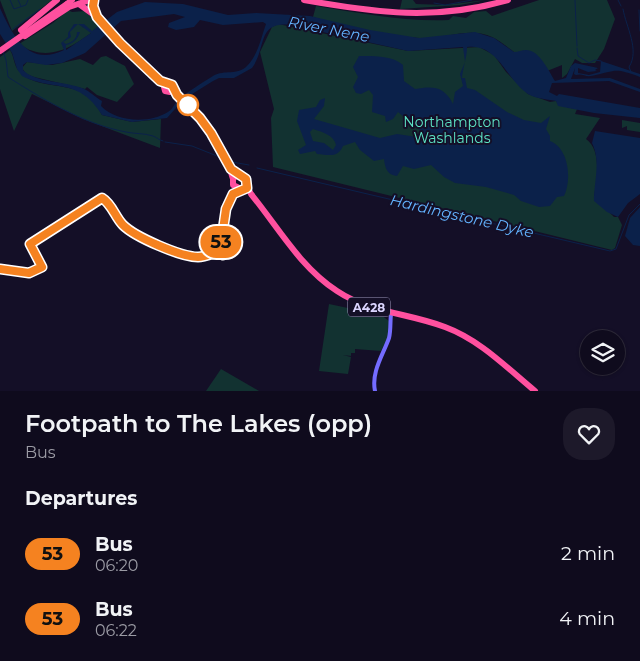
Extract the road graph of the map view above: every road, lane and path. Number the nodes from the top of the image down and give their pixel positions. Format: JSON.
{"nodes":[{"id":1,"x":57,"y":0,"type":"edge"},
{"id":2,"x":90,"y":0,"type":"edge"},
{"id":3,"x":94,"y":0,"type":"edge"},
{"id":4,"x":304,"y":0,"type":"edge"},
{"id":5,"x":320,"y":0,"type":"edge"},
{"id":6,"x":495,"y":0,"type":"edge"},
{"id":7,"x":508,"y":0,"type":"edge"},
{"id":8,"x":71,"y":2,"type":"edge"},
{"id":9,"x":419,"y":12,"type":"junction"},
{"id":10,"x":429,"y":12,"type":"junction"},
{"id":11,"x":99,"y":19,"type":"junction"},
{"id":12,"x":20,"y":34,"type":"junction"},
{"id":13,"x":0,"y":46,"type":"edge"},
{"id":14,"x":0,"y":52,"type":"edge"},
{"id":15,"x":236,"y":177,"type":"junction"},
{"id":16,"x":245,"y":188,"type":"junction"},
{"id":17,"x":389,"y":316,"type":"junction"},
{"id":18,"x":375,"y":391,"type":"edge"},
{"id":19,"x":535,"y":391,"type":"edge"}],
"edges":[{"from":1,"to":12,"type":"highway"},
{"from":2,"to":8,"type":"highway"},
{"from":3,"to":11,"type":"highway"},
{"from":4,"to":9,"type":"highway"},
{"from":5,"to":9,"type":"highway"},
{"from":6,"to":10,"type":"highway"},
{"from":7,"to":10,"type":"highway"},
{"from":8,"to":11,"type":"highway"},
{"from":8,"to":12,"type":"highway"},
{"from":8,"to":12,"type":"highway"},
{"from":8,"to":12,"type":"highway"},
{"from":9,"to":10,"type":"highway"},
{"from":11,"to":15,"type":"highway"},
{"from":12,"to":13,"type":"highway"},
{"from":12,"to":14,"type":"highway"},
{"from":15,"to":16,"type":"highway"},
{"from":15,"to":16,"type":"highway"},
{"from":16,"to":17,"type":"highway","number":"A428"},
{"from":17,"to":18,"type":"street"},
{"from":17,"to":19,"type":"highway","number":"A428"}]}
